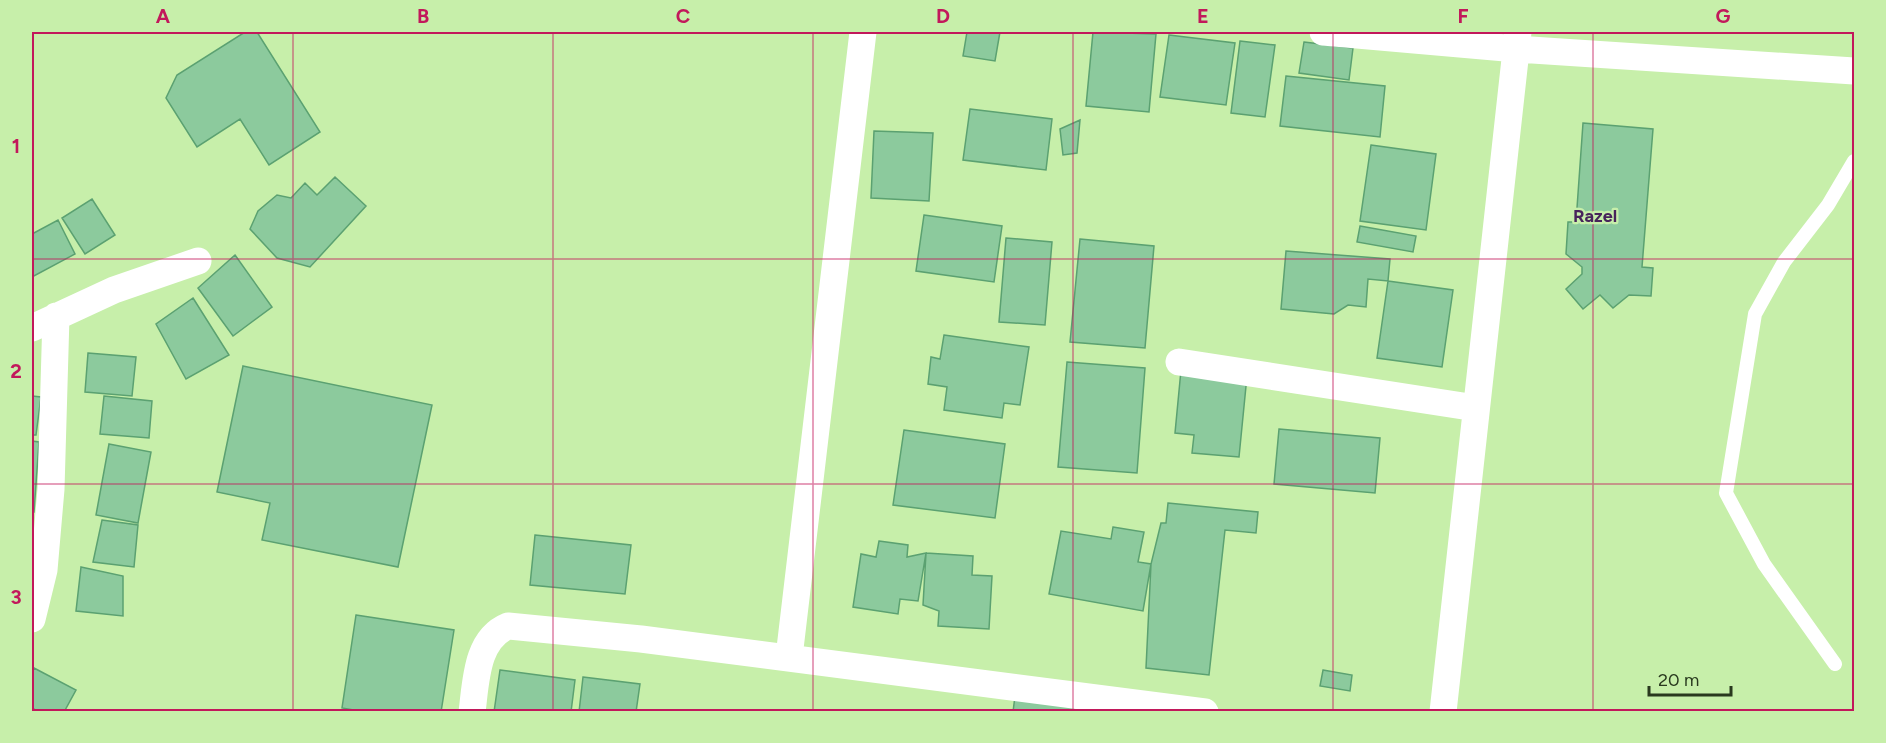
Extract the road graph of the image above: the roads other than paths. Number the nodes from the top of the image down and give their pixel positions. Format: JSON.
{"nodes":[{"id":1,"x":863,"y":32,"type":"edge"},
{"id":2,"x":1323,"y":32,"type":"edge"},
{"id":3,"x":1517,"y":40,"type":"edge"},
{"id":4,"x":1854,"y":71,"type":"edge"},
{"id":5,"x":1854,"y":162,"type":"edge"},
{"id":6,"x":198,"y":261,"type":"dead end"},
{"id":7,"x":56,"y":316,"type":"junction"},
{"id":8,"x":32,"y":328,"type":"edge"},
{"id":9,"x":1179,"y":362,"type":"dead end"},
{"id":10,"x":1476,"y":408,"type":"junction"},
{"id":11,"x":32,"y":619,"type":"edge"},
{"id":12,"x":789,"y":657,"type":"junction"},
{"id":13,"x":1835,"y":664,"type":"dead end"},
{"id":14,"x":472,"y":711,"type":"edge"},
{"id":15,"x":1205,"y":711,"type":"edge"},
{"id":16,"x":1443,"y":711,"type":"edge"}],
"edges":[{"from":1,"to":12,"type":"street"},
{"from":2,"to":3,"type":"street"},
{"from":3,"to":4,"type":"street"},
{"from":3,"to":10,"type":"street"},
{"from":5,"to":13,"type":"lane"},
{"from":6,"to":7,"type":"street"},
{"from":7,"to":8,"type":"street"},
{"from":7,"to":11,"type":"street"},
{"from":9,"to":10,"type":"street"},
{"from":10,"to":16,"type":"street"},
{"from":12,"to":14,"type":"street"},
{"from":12,"to":15,"type":"street"}]}
